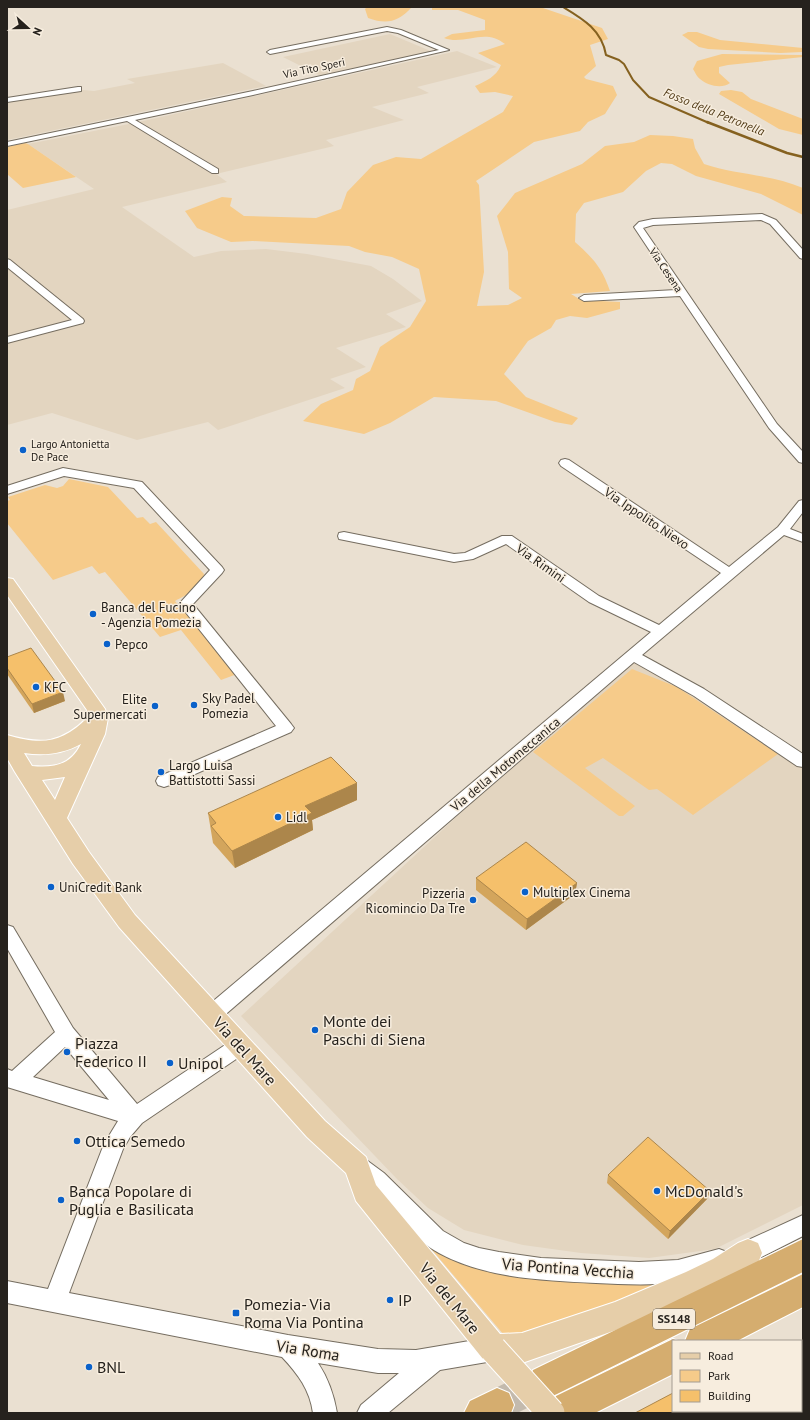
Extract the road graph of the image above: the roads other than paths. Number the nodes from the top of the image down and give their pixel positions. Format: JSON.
{"nodes":[{"id":1,"x":270,"y":52,"type":"dead end"},
{"id":2,"x":78,"y":89,"type":"dead end"},
{"id":3,"x":7,"y":100,"type":"edge"},
{"id":4,"x":128,"y":119,"type":"junction"},
{"id":5,"x":7,"y":144,"type":"edge"},
{"id":6,"x":215,"y":171,"type":"dead end"},
{"id":7,"x":803,"y":256,"type":"edge"},
{"id":8,"x":7,"y":262,"type":"edge"},
{"id":9,"x":681,"y":293,"type":"junction"},
{"id":10,"x":584,"y":298,"type":"dead end"},
{"id":11,"x":7,"y":340,"type":"edge"},
{"id":12,"x":803,"y":459,"type":"edge"},
{"id":13,"x":565,"y":463,"type":"dead end"},
{"id":14,"x":7,"y":490,"type":"edge"},
{"id":15,"x":801,"y":509,"type":"edge"},
{"id":16,"x":782,"y":530,"type":"junction"},
{"id":17,"x":344,"y":536,"type":"dead end"},
{"id":18,"x":803,"y":538,"type":"edge"},
{"id":19,"x":729,"y":573,"type":"junction"},
{"id":20,"x":7,"y":583,"type":"edge"},
{"id":21,"x":661,"y":632,"type":"junction"},
{"id":22,"x":633,"y":656,"type":"junction"},
{"id":23,"x":98,"y":718,"type":"junction"},
{"id":24,"x":7,"y":742,"type":"edge"},
{"id":25,"x":85,"y":757,"type":"junction"},
{"id":26,"x":803,"y":762,"type":"edge"},
{"id":27,"x":26,"y":772,"type":"junction"},
{"id":28,"x":164,"y":781,"type":"dead end"},
{"id":29,"x":56,"y":819,"type":"junction"},
{"id":30,"x":7,"y":932,"type":"edge"},
{"id":31,"x":212,"y":1014,"type":"junction"},
{"id":32,"x":66,"y":1034,"type":"junction"},
{"id":33,"x":241,"y":1045,"type":"junction"},
{"id":34,"x":12,"y":1079,"type":"edge"},
{"id":35,"x":135,"y":1117,"type":"junction"},
{"id":36,"x":357,"y":1166,"type":"junction"},
{"id":37,"x":803,"y":1225,"type":"edge"},
{"id":38,"x":748,"y":1253,"type":"junction"},
{"id":39,"x":803,"y":1255,"type":"edge"},
{"id":40,"x":803,"y":1290,"type":"edge"},
{"id":41,"x":7,"y":1292,"type":"edge"},
{"id":42,"x":55,"y":1301,"type":"junction"},
{"id":43,"x":704,"y":1340,"type":"edge"},
{"id":44,"x":288,"y":1347,"type":"junction"},
{"id":45,"x":493,"y":1349,"type":"junction"},
{"id":46,"x":433,"y":1360,"type":"junction"},
{"id":47,"x":662,"y":1361,"type":"edge"},
{"id":48,"x":545,"y":1382,"type":"tunnel mouth"},
{"id":49,"x":568,"y":1411,"type":"edge"},
{"id":50,"x":325,"y":1413,"type":"edge"},
{"id":51,"x":369,"y":1413,"type":"edge"}],
"edges":[{"from":1,"to":4,"type":"street","name":"Via Tito Speri"},
{"from":2,"to":3,"type":"street"},
{"from":4,"to":5,"type":"street","name":"Via Tito Speri"},
{"from":4,"to":6,"type":"street"},
{"from":7,"to":9,"type":"street","name":"Via Cesena"},
{"from":8,"to":11,"type":"street"},
{"from":9,"to":10,"type":"street"},
{"from":9,"to":12,"type":"street","name":"Via Cesena"},
{"from":13,"to":19,"type":"street","name":"Via Ippolito Nievo"},
{"from":14,"to":28,"type":"street"},
{"from":15,"to":16,"type":"street","name":"Via della Motomeccanica"},
{"from":16,"to":18,"type":"street"},
{"from":16,"to":19,"type":"street","name":"Via della Motomeccanica"},
{"from":17,"to":21,"type":"street","name":"Via Rimini"},
{"from":19,"to":21,"type":"street","name":"Via della Motomeccanica"},
{"from":20,"to":23,"type":"main road"},
{"from":21,"to":22,"type":"street","name":"Via della Motomeccanica"},
{"from":22,"to":26,"type":"street"},
{"from":22,"to":31,"type":"street","name":"Via della Motomeccanica"},
{"from":23,"to":24,"type":"main road"},
{"from":23,"to":25,"type":"main road"},
{"from":24,"to":27,"type":"main road","name":"Via del Mare"},
{"from":25,"to":27,"type":"main road"},
{"from":25,"to":29,"type":"main road"},
{"from":27,"to":29,"type":"main road","name":"Via del Mare"},
{"from":29,"to":31,"type":"main road","name":"Via del Mare"},
{"from":30,"to":32,"type":"street"},
{"from":31,"to":33,"type":"main road","name":"Via del Mare"},
{"from":32,"to":34,"type":"street"},
{"from":32,"to":35,"type":"street"},
{"from":33,"to":35,"type":"street"},
{"from":33,"to":36,"type":"main road","name":"Via del Mare"},
{"from":34,"to":35,"type":"street"},
{"from":35,"to":42,"type":"street"},
{"from":36,"to":38,"type":"street","name":"Via Pontina Vecchia"},
{"from":36,"to":45,"type":"main road","name":"Via del Mare"},
{"from":37,"to":38,"type":"street","name":"Via Pontina Vecchia"},
{"from":38,"to":45,"type":"main road"},
{"from":39,"to":48,"type":"highway","number":"SS148"},
{"from":40,"to":43,"type":"highway","number":"SS148"},
{"from":41,"to":42,"type":"street","name":"Via Roma"},
{"from":42,"to":44,"type":"street","name":"Via Roma"},
{"from":44,"to":46,"type":"street","name":"Via Roma"},
{"from":44,"to":50,"type":"street"},
{"from":45,"to":46,"type":"street","name":"Via Roma"},
{"from":45,"to":49,"type":"main road","name":"Via del Mare","bridge":true},
{"from":46,"to":51,"type":"street"},
{"from":47,"to":49,"type":"highway"}]}
